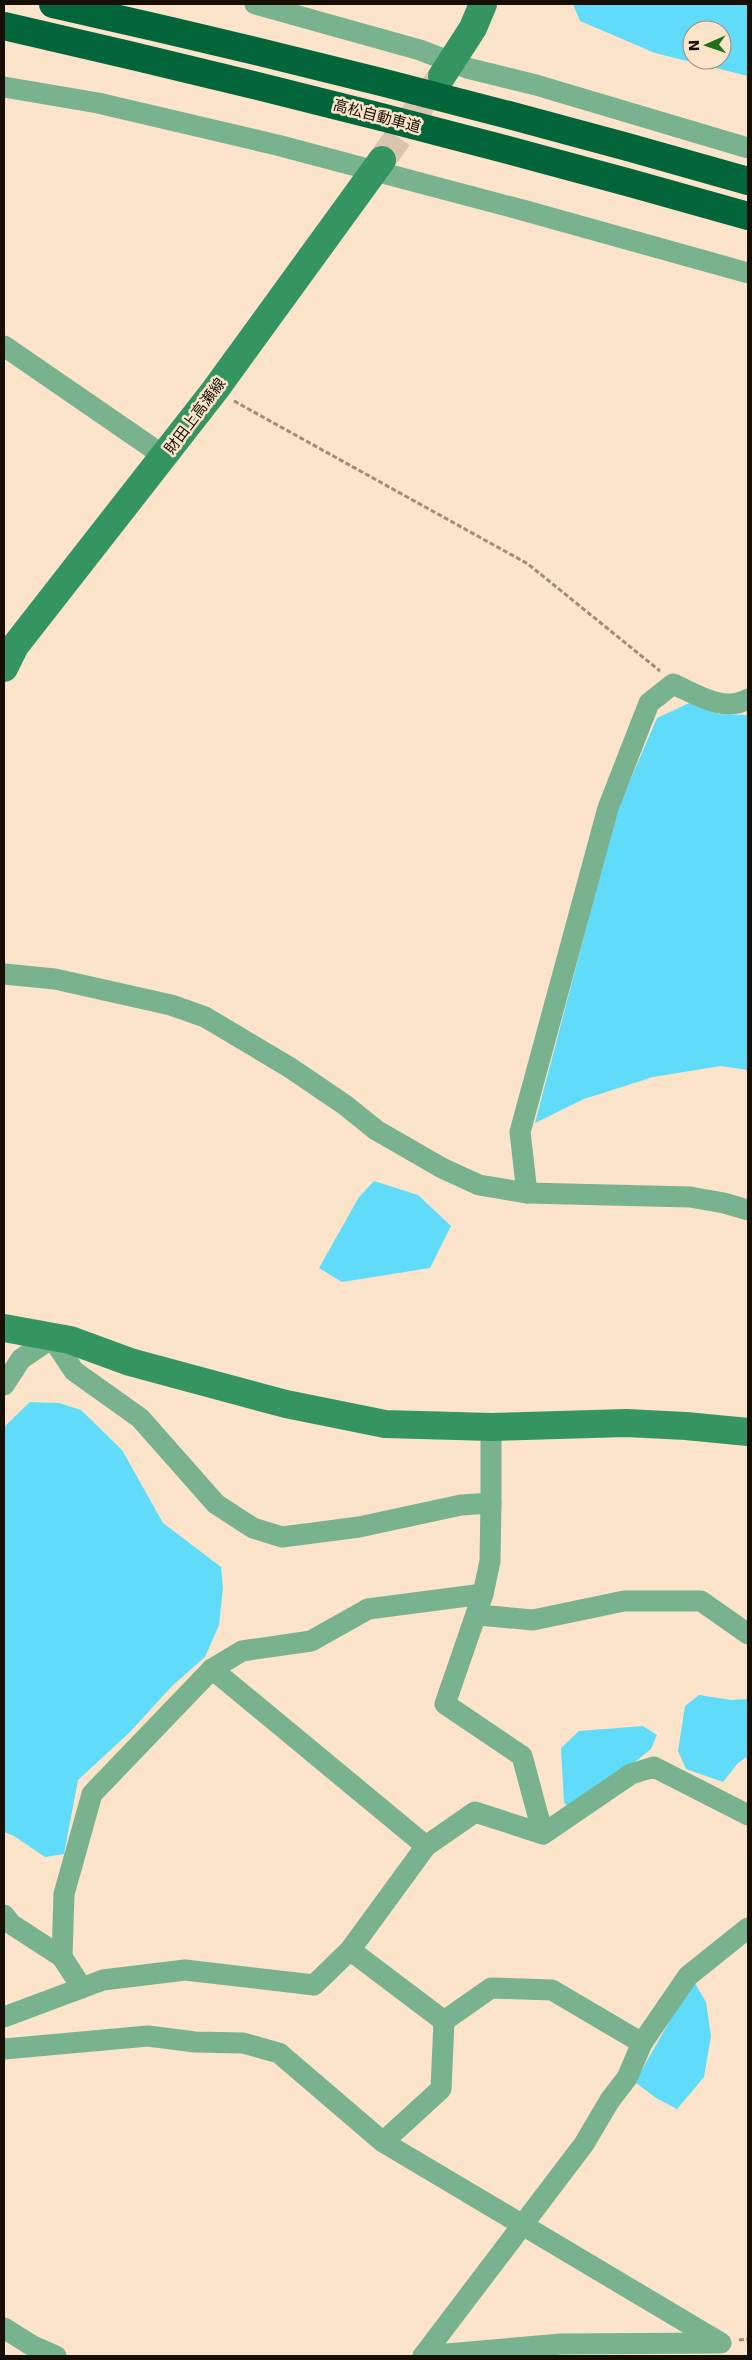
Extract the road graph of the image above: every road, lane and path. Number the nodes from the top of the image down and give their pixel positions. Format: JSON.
{"nodes":[{"id":1,"x":53,"y":4,"type":"edge"},
{"id":2,"x":254,"y":4,"type":"edge"},
{"id":3,"x":483,"y":4,"type":"edge"},
{"id":4,"x":4,"y":26,"type":"edge"},
{"id":5,"x":447,"y":69,"type":"junction"},
{"id":6,"x":4,"y":87,"type":"edge"},
{"id":7,"x":748,"y":148,"type":"edge"},
{"id":8,"x":378,"y":166,"type":"junction"},
{"id":9,"x":748,"y":181,"type":"edge"},
{"id":10,"x":748,"y":216,"type":"edge"},
{"id":11,"x":748,"y":273,"type":"edge"},
{"id":12,"x":4,"y":346,"type":"edge"},
{"id":13,"x":215,"y":390,"type":"junction"},
{"id":14,"x":164,"y":456,"type":"junction"},
{"id":15,"x":4,"y":668,"type":"edge"},
{"id":16,"x":673,"y":684,"type":"junction"},
{"id":17,"x":748,"y":699,"type":"edge"},
{"id":18,"x":4,"y":974,"type":"edge"},
{"id":19,"x":528,"y":1193,"type":"junction"},
{"id":20,"x":748,"y":1210,"type":"edge"},
{"id":21,"x":4,"y":1328,"type":"edge"},
{"id":22,"x":52,"y":1338,"type":"junction"},
{"id":23,"x":4,"y":1385,"type":"edge"},
{"id":24,"x":492,"y":1427,"type":"junction"},
{"id":25,"x":748,"y":1432,"type":"edge"},
{"id":26,"x":491,"y":1503,"type":"junction"},
{"id":27,"x":483,"y":1594,"type":"junction"},
{"id":28,"x":478,"y":1615,"type":"junction"},
{"id":29,"x":748,"y":1634,"type":"edge"},
{"id":30,"x":212,"y":1669,"type":"junction"},
{"id":31,"x":748,"y":1815,"type":"edge"},
{"id":32,"x":542,"y":1834,"type":"junction"},
{"id":33,"x":426,"y":1846,"type":"junction"},
{"id":34,"x":4,"y":1915,"type":"edge"},
{"id":35,"x":748,"y":1928,"type":"edge"},
{"id":36,"x":350,"y":1950,"type":"junction"},
{"id":37,"x":62,"y":1957,"type":"junction"},
{"id":38,"x":82,"y":1988,"type":"junction"},
{"id":39,"x":4,"y":2017,"type":"edge"},
{"id":40,"x":444,"y":2022,"type":"junction"},
{"id":41,"x":642,"y":2043,"type":"junction"},
{"id":42,"x":4,"y":2049,"type":"edge"},
{"id":43,"x":383,"y":2142,"type":"junction"},
{"id":44,"x":525,"y":2224,"type":"junction"},
{"id":45,"x":4,"y":2328,"type":"edge"},
{"id":46,"x":56,"y":2356,"type":"edge"},
{"id":47,"x":423,"y":2356,"type":"edge"}],
"edges":[{"from":1,"to":9,"type":"highway"},
{"from":2,"to":5,"type":"street"},
{"from":3,"to":5,"type":"street"},
{"from":4,"to":10,"type":"highway","name":"高松自動車道"},
{"from":5,"to":7,"type":"street"},
{"from":6,"to":8,"type":"street"},
{"from":8,"to":11,"type":"street"},
{"from":8,"to":13,"type":"street","name":"財田上高瀬線"},
{"from":12,"to":14,"type":"street"},
{"from":13,"to":14,"type":"street","name":"財田上高瀬線"},
{"from":13,"to":16,"type":"path"},
{"from":14,"to":15,"type":"street","name":"財田上高瀬線"},
{"from":16,"to":17,"type":"street"},
{"from":16,"to":19,"type":"street"},
{"from":18,"to":19,"type":"street"},
{"from":19,"to":20,"type":"street"},
{"from":21,"to":22,"type":"street"},
{"from":22,"to":23,"type":"street"},
{"from":22,"to":24,"type":"street"},
{"from":22,"to":26,"type":"street"},
{"from":24,"to":25,"type":"street"},
{"from":24,"to":26,"type":"street"},
{"from":26,"to":27,"type":"street"},
{"from":27,"to":28,"type":"street"},
{"from":27,"to":30,"type":"street"},
{"from":28,"to":29,"type":"street"},
{"from":28,"to":32,"type":"street"},
{"from":30,"to":33,"type":"street"},
{"from":30,"to":37,"type":"street"},
{"from":31,"to":32,"type":"street"},
{"from":32,"to":33,"type":"street"},
{"from":33,"to":36,"type":"street"},
{"from":34,"to":37,"type":"street"},
{"from":35,"to":41,"type":"street"},
{"from":36,"to":38,"type":"street"},
{"from":36,"to":40,"type":"street"},
{"from":37,"to":38,"type":"street"},
{"from":38,"to":39,"type":"street"},
{"from":40,"to":41,"type":"street"},
{"from":40,"to":43,"type":"street"},
{"from":41,"to":44,"type":"street"},
{"from":42,"to":43,"type":"street"},
{"from":43,"to":44,"type":"street"},
{"from":44,"to":47,"type":"street"},
{"from":44,"to":47,"type":"street"},
{"from":45,"to":46,"type":"street"}]}
